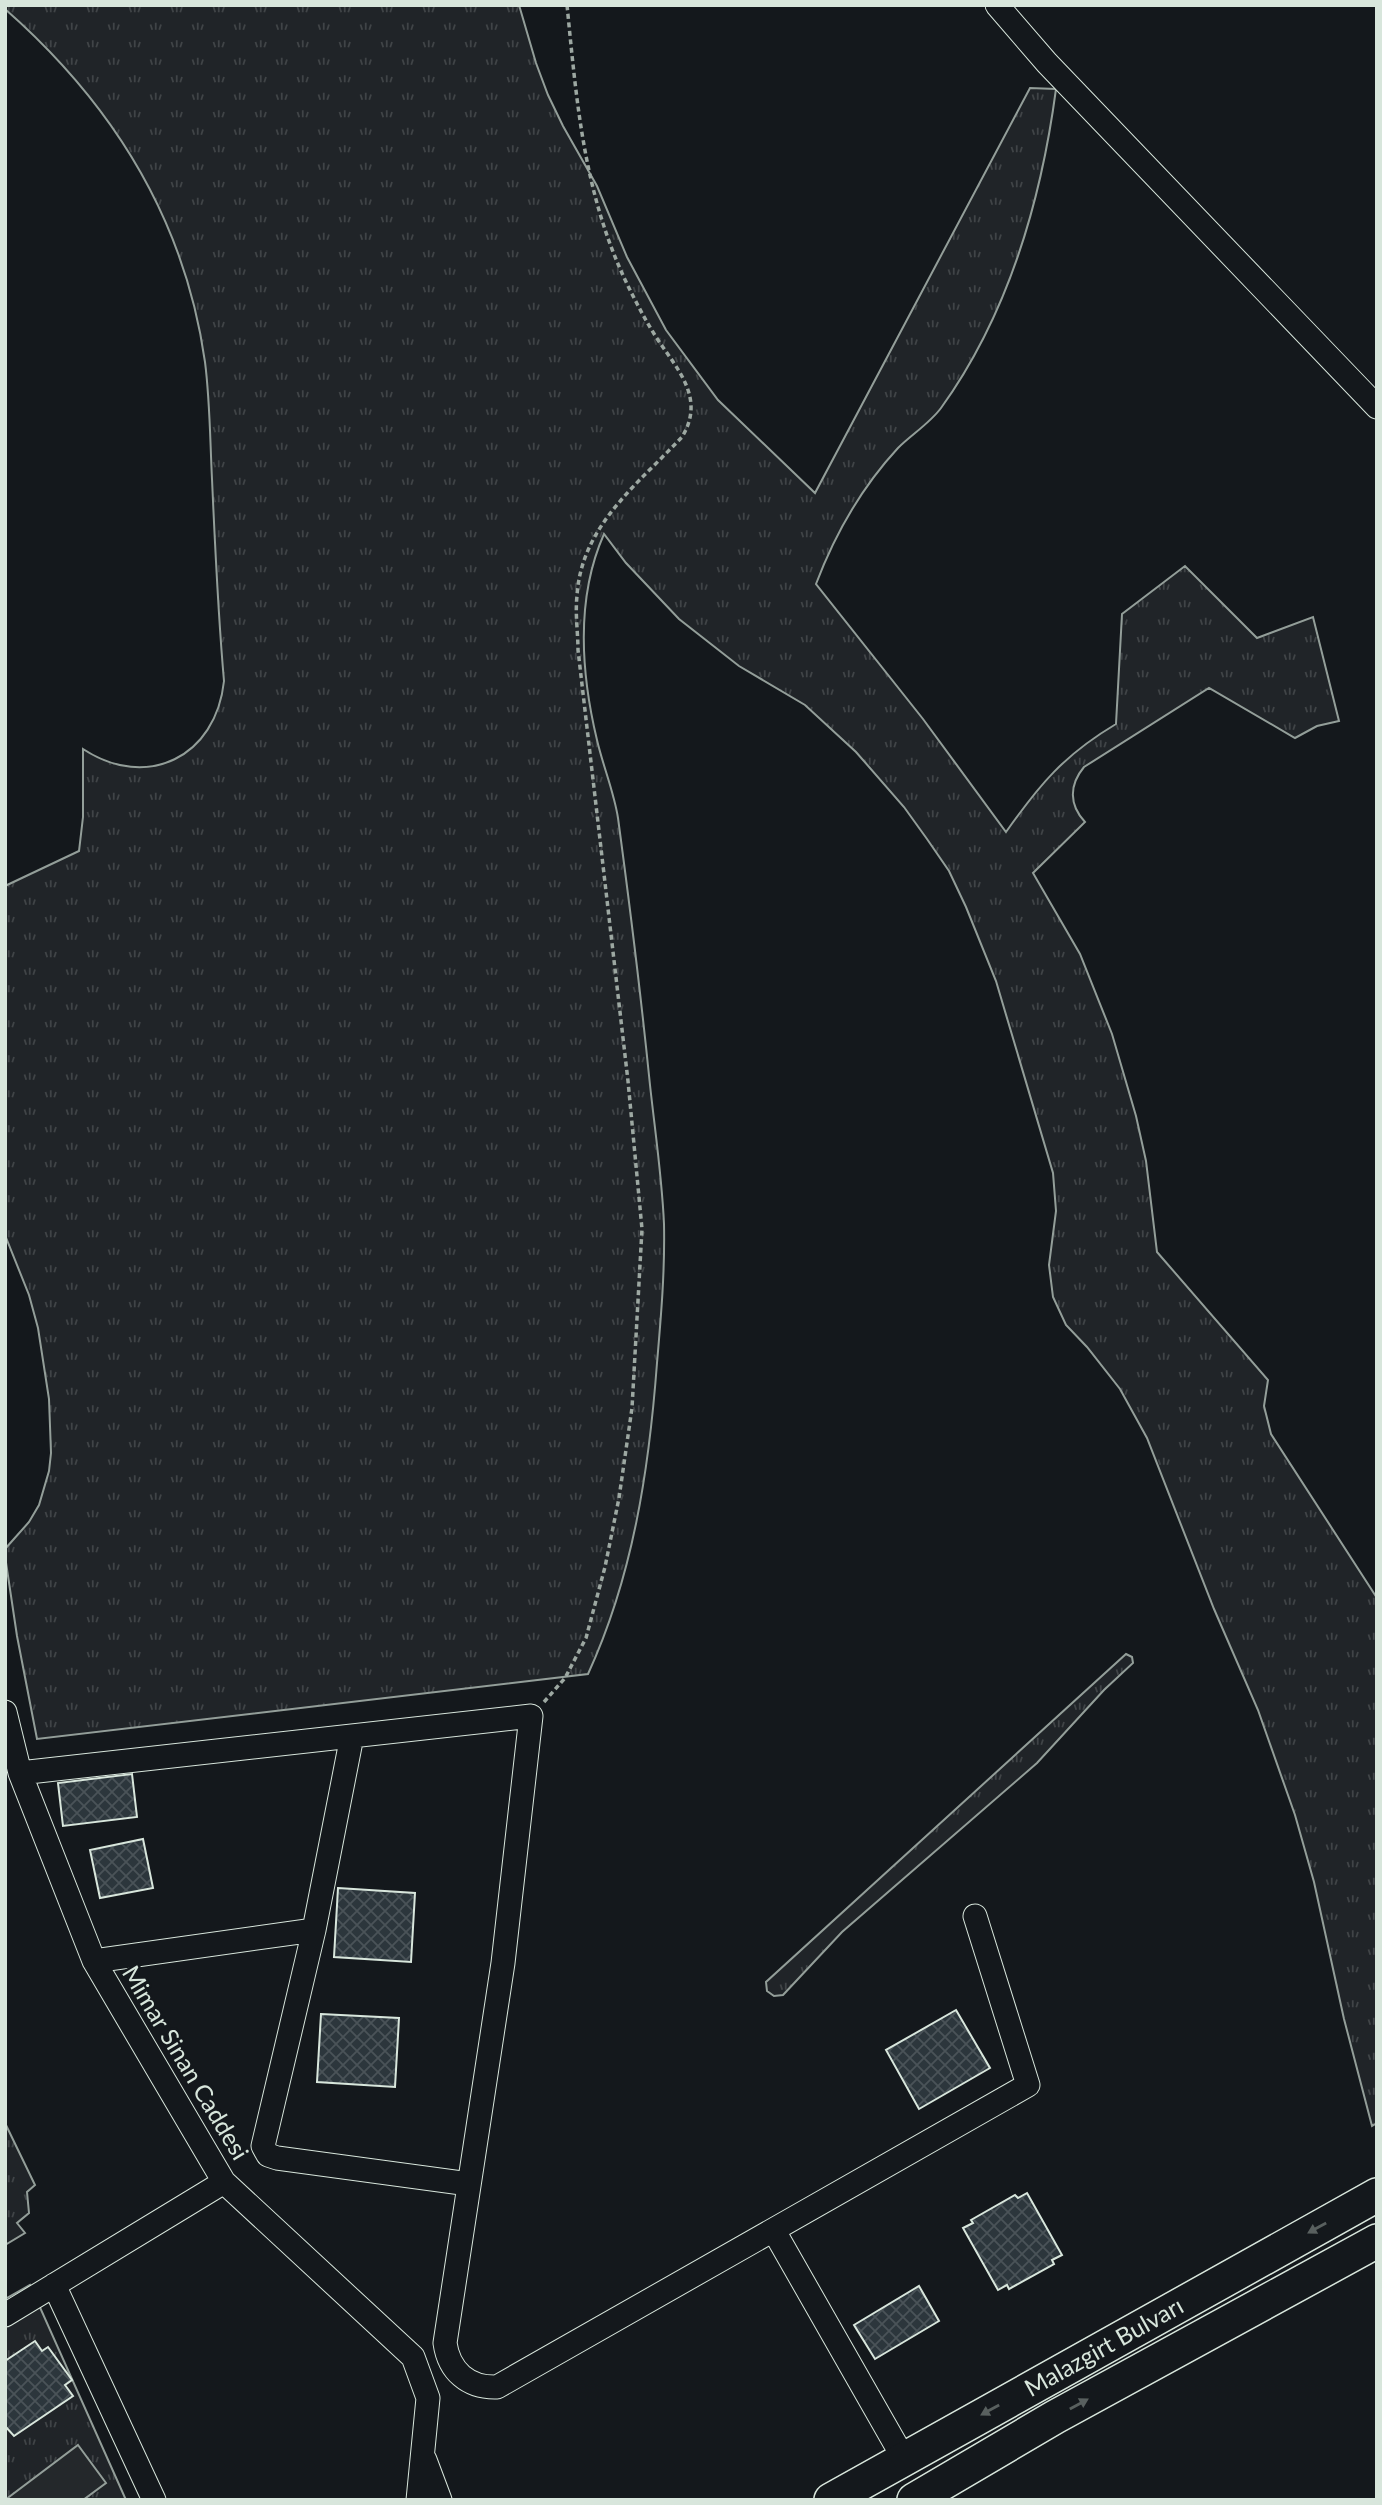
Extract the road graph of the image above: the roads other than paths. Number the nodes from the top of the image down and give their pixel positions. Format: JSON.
{"nodes":[{"id":1,"x":997,"y":5,"type":"edge"},
{"id":2,"x":1377,"y":407,"type":"edge"},
{"id":3,"x":5,"y":1712,"type":"edge"},
{"id":4,"x":352,"y":1736,"type":"junction"},
{"id":5,"x":20,"y":1773,"type":"junction"},
{"id":6,"x":975,"y":1916,"type":"dead end"},
{"id":7,"x":314,"y":1930,"type":"junction"},
{"id":8,"x":94,"y":1961,"type":"junction"},
{"id":9,"x":225,"y":2182,"type":"junction"},
{"id":10,"x":469,"y":2184,"type":"junction"},
{"id":11,"x":1377,"y":2195,"type":"edge"},
{"id":12,"x":774,"y":2231,"type":"junction"},
{"id":13,"x":1377,"y":2241,"type":"edge"},
{"id":14,"x":54,"y":2285,"type":"junction"},
{"id":15,"x":5,"y":2315,"type":"edge"},
{"id":16,"x":455,"y":2370,"type":"junction"},
{"id":17,"x":422,"y":2381,"type":"junction"},
{"id":18,"x":423,"y":2454,"type":"junction"},
{"id":19,"x":904,"y":2459,"type":"junction"},
{"id":20,"x":154,"y":2500,"type":"edge"},
{"id":21,"x":418,"y":2500,"type":"edge"},
{"id":22,"x":440,"y":2500,"type":"edge"},
{"id":23,"x":831,"y":2500,"type":"edge"},
{"id":24,"x":914,"y":2500,"type":"edge"}],
"edges":[{"from":1,"to":2,"type":"street"},
{"from":3,"to":5,"type":"street","name":"Mimar Sinan Caddesi"},
{"from":4,"to":5,"type":"street"},
{"from":4,"to":7,"type":"street"},
{"from":4,"to":10,"type":"street"},
{"from":5,"to":8,"type":"street","name":"Mimar Sinan Caddesi"},
{"from":6,"to":12,"type":"street"},
{"from":7,"to":8,"type":"street"},
{"from":7,"to":10,"type":"street"},
{"from":8,"to":9,"type":"street","name":"Mimar Sinan Caddesi"},
{"from":9,"to":14,"type":"street"},
{"from":9,"to":17,"type":"street","name":"Mimar Sinan Caddesi"},
{"from":10,"to":16,"type":"street"},
{"from":11,"to":19,"type":"highway","name":"Malazgirt Bulvarı","one_way":true},
{"from":12,"to":16,"type":"street"},
{"from":12,"to":19,"type":"street"},
{"from":24,"to":13,"type":"highway","name":"Malazgirt Bulvarı","one_way":true},
{"from":14,"to":15,"type":"street"},
{"from":14,"to":20,"type":"street"},
{"from":16,"to":17,"type":"street"},
{"from":17,"to":18,"type":"street","name":"Mimar Sinan Caddesi"},
{"from":18,"to":21,"type":"street","name":"Mimar Sinan Caddesi"},
{"from":18,"to":22,"type":"street"},
{"from":19,"to":23,"type":"highway","name":"Malazgirt Bulvarı"}]}
